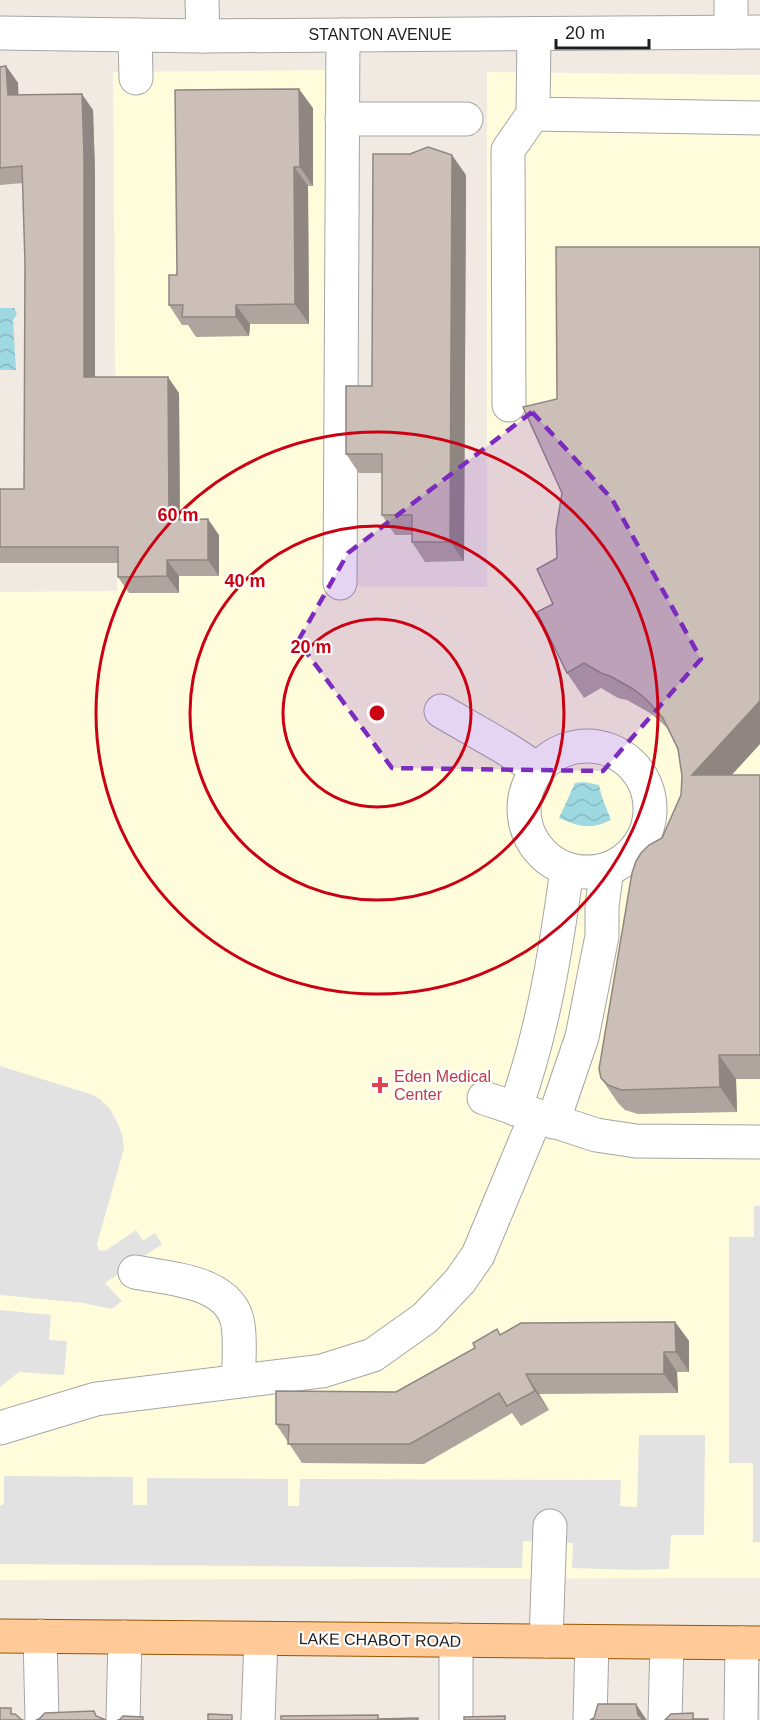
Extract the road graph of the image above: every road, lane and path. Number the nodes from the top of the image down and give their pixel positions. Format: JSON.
{"nodes":[{"id":1,"x":202,"y":0,"type":"edge"},
{"id":2,"x":741,"y":21,"type":"edge"},
{"id":3,"x":0,"y":33,"type":"edge"},
{"id":4,"x":343,"y":34,"type":"junction"},
{"id":5,"x":534,"y":34,"type":"junction"},
{"id":6,"x":135,"y":35,"type":"junction"},
{"id":7,"x":203,"y":36,"type":"junction"},
{"id":8,"x":136,"y":78,"type":"dead end"},
{"id":9,"x":533,"y":114,"type":"junction"},
{"id":10,"x":760,"y":118,"type":"edge"},
{"id":11,"x":342,"y":119,"type":"junction"},
{"id":12,"x":466,"y":119,"type":"dead end"},
{"id":13,"x":508,"y":405,"type":"dead end"},
{"id":14,"x":340,"y":583,"type":"dead end"},
{"id":15,"x":441,"y":711,"type":"dead end"},
{"id":16,"x":537,"y":769,"type":"junction"},
{"id":17,"x":567,"y":869,"type":"junction"},
{"id":18,"x":607,"y":869,"type":"junction"},
{"id":19,"x":484,"y":1098,"type":"dead end"},
{"id":20,"x":535,"y":1116,"type":"junction"},
{"id":21,"x":760,"y":1142,"type":"edge"},
{"id":22,"x":135,"y":1272,"type":"dead end"},
{"id":23,"x":239,"y":1381,"type":"junction"},
{"id":24,"x":14,"y":1423,"type":"edge"},
{"id":25,"x":0,"y":1447,"type":"edge"},
{"id":26,"x":550,"y":1526,"type":"dead end"},
{"id":27,"x":0,"y":1636,"type":"edge"},
{"id":28,"x":40,"y":1636,"type":"junction"},
{"id":29,"x":125,"y":1637,"type":"junction"},
{"id":30,"x":271,"y":1639,"type":"junction"},
{"id":31,"x":456,"y":1640,"type":"junction"},
{"id":32,"x":546,"y":1641,"type":"junction"},
{"id":33,"x":592,"y":1642,"type":"junction"},
{"id":34,"x":667,"y":1642,"type":"junction"},
{"id":35,"x":751,"y":1643,"type":"edge"},
{"id":36,"x":42,"y":1720,"type":"edge"},
{"id":37,"x":123,"y":1720,"type":"edge"},
{"id":38,"x":258,"y":1720,"type":"edge"},
{"id":39,"x":279,"y":1720,"type":"edge"},
{"id":40,"x":456,"y":1720,"type":"edge"},
{"id":41,"x":590,"y":1720,"type":"edge"},
{"id":42,"x":665,"y":1720,"type":"edge"},
{"id":43,"x":741,"y":1720,"type":"edge"}],
"edges":[{"from":1,"to":7,"type":"street"},
{"from":2,"to":5,"type":"street","name":"STANTON AVENUE"},
{"from":3,"to":6,"type":"street","name":"STANTON AVENUE"},
{"from":4,"to":5,"type":"street","name":"STANTON AVENUE"},
{"from":4,"to":7,"type":"street","name":"STANTON AVENUE"},
{"from":4,"to":11,"type":"street"},
{"from":5,"to":9,"type":"street"},
{"from":6,"to":7,"type":"street","name":"STANTON AVENUE"},
{"from":6,"to":8,"type":"street"},
{"from":9,"to":10,"type":"street"},
{"from":9,"to":13,"type":"street"},
{"from":11,"to":12,"type":"street"},
{"from":11,"to":14,"type":"street"},
{"from":15,"to":16,"type":"street"},
{"from":16,"to":17,"type":"street"},
{"from":16,"to":18,"type":"street"},
{"from":17,"to":18,"type":"street"},
{"from":17,"to":20,"type":"street"},
{"from":18,"to":20,"type":"street"},
{"from":19,"to":20,"type":"street"},
{"from":20,"to":21,"type":"street"},
{"from":20,"to":23,"type":"street"},
{"from":22,"to":23,"type":"street"},
{"from":23,"to":24,"type":"street"},
{"from":24,"to":25,"type":"street"},
{"from":26,"to":32,"type":"street"},
{"from":27,"to":28,"type":"main road","name":"LAKE CHABOT ROAD"},
{"from":28,"to":29,"type":"main road","name":"LAKE CHABOT ROAD"},
{"from":28,"to":36,"type":"street"},
{"from":29,"to":30,"type":"main road","name":"LAKE CHABOT ROAD"},
{"from":29,"to":37,"type":"street"},
{"from":30,"to":31,"type":"main road","name":"LAKE CHABOT ROAD"},
{"from":30,"to":38,"type":"street"},
{"from":30,"to":39,"type":"street"},
{"from":31,"to":32,"type":"main road","name":"LAKE CHABOT ROAD"},
{"from":31,"to":40,"type":"street"},
{"from":32,"to":33,"type":"main road","name":"LAKE CHABOT ROAD"},
{"from":33,"to":34,"type":"main road","name":"LAKE CHABOT ROAD"},
{"from":33,"to":41,"type":"street"},
{"from":34,"to":35,"type":"main road","name":"LAKE CHABOT ROAD"},
{"from":34,"to":42,"type":"street"},
{"from":35,"to":43,"type":"street"}]}
